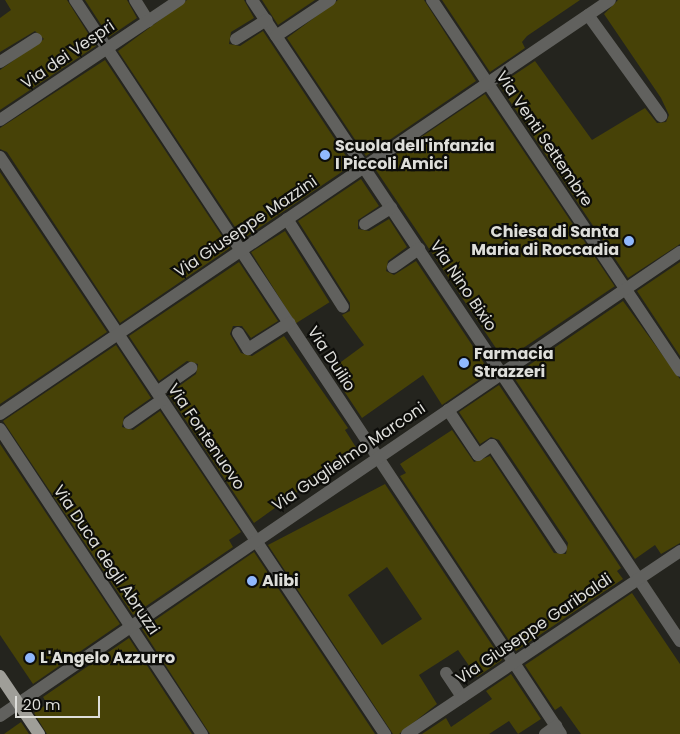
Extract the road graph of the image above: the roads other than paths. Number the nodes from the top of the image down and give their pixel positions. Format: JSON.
{"nodes":[{"id":1,"x":75,"y":0,"type":"edge"},
{"id":2,"x":135,"y":0,"type":"edge"},
{"id":3,"x":179,"y":0,"type":"edge"},
{"id":4,"x":252,"y":0,"type":"edge"},
{"id":5,"x":330,"y":0,"type":"edge"},
{"id":6,"x":432,"y":0,"type":"edge"},
{"id":7,"x":610,"y":0,"type":"edge"},
{"id":8,"x":588,"y":15,"type":"junction"},
{"id":9,"x":266,"y":20,"type":"junction"},
{"id":10,"x":148,"y":21,"type":"junction"},
{"id":11,"x":276,"y":36,"type":"junction"},
{"id":12,"x":36,"y":39,"type":"dead end"},
{"id":13,"x":236,"y":39,"type":"dead end"},
{"id":14,"x":108,"y":48,"type":"junction"},
{"id":15,"x":0,"y":62,"type":"edge"},
{"id":16,"x":488,"y":83,"type":"junction"},
{"id":17,"x":661,"y":116,"type":"dead end"},
{"id":18,"x":0,"y":120,"type":"edge"},
{"id":19,"x":0,"y":157,"type":"edge"},
{"id":20,"x":364,"y":167,"type":"junction"},
{"id":21,"x":391,"y":208,"type":"junction"},
{"id":22,"x":287,"y":219,"type":"junction"},
{"id":23,"x":365,"y":224,"type":"dead end"},
{"id":24,"x":419,"y":249,"type":"junction"},
{"id":25,"x":241,"y":250,"type":"junction"},
{"id":26,"x":680,"y":252,"type":"edge"},
{"id":27,"x":393,"y":267,"type":"dead end"},
{"id":28,"x":625,"y":289,"type":"junction"},
{"id":29,"x":343,"y":307,"type":"dead end"},
{"id":30,"x":289,"y":323,"type":"junction"},
{"id":31,"x":238,"y":332,"type":"dead end"},
{"id":32,"x":118,"y":334,"type":"junction"},
{"id":33,"x":191,"y":368,"type":"dead end"},
{"id":34,"x":680,"y":370,"type":"edge"},
{"id":35,"x":502,"y":374,"type":"junction"},
{"id":36,"x":160,"y":396,"type":"junction"},
{"id":37,"x":448,"y":410,"type":"junction"},
{"id":38,"x":0,"y":414,"type":"edge"},
{"id":39,"x":129,"y":423,"type":"dead end"},
{"id":40,"x":0,"y":429,"type":"edge"},
{"id":41,"x":377,"y":458,"type":"junction"},
{"id":42,"x":256,"y":541,"type":"junction"},
{"id":43,"x":561,"y":548,"type":"dead end"},
{"id":44,"x":680,"y":551,"type":"edge"},
{"id":45,"x":638,"y":578,"type":"junction"},
{"id":46,"x":130,"y":626,"type":"junction"},
{"id":47,"x":680,"y":641,"type":"edge"},
{"id":48,"x":514,"y":662,"type":"junction"},
{"id":49,"x":446,"y":674,"type":"dead end"},
{"id":50,"x":0,"y":676,"type":"edge"},
{"id":51,"x":462,"y":697,"type":"junction"},
{"id":52,"x":18,"y":703,"type":"junction"},
{"id":53,"x":0,"y":716,"type":"edge"},
{"id":54,"x":558,"y":730,"type":"edge"},
{"id":55,"x":39,"y":734,"type":"edge"},
{"id":56,"x":202,"y":734,"type":"edge"},
{"id":57,"x":385,"y":734,"type":"edge"},
{"id":58,"x":407,"y":734,"type":"edge"},
{"id":59,"x":545,"y":734,"type":"edge"}],
"edges":[{"from":1,"to":14,"type":"street","name":"Via Duilio"},
{"from":2,"to":10,"type":"street"},
{"from":3,"to":10,"type":"street","name":"Via dei Vespri"},
{"from":4,"to":9,"type":"street","name":"Via Nino Bixio"},
{"from":5,"to":11,"type":"street"},
{"from":6,"to":16,"type":"street","name":"Via Venti Settembre"},
{"from":7,"to":8,"type":"street","name":"Via Giuseppe Mazzini"},
{"from":8,"to":16,"type":"street","name":"Via Giuseppe Mazzini"},
{"from":8,"to":17,"type":"street"},
{"from":9,"to":11,"type":"street","name":"Via Nino Bixio"},
{"from":9,"to":13,"type":"street"},
{"from":10,"to":14,"type":"street","name":"Via dei Vespri"},
{"from":11,"to":20,"type":"street","name":"Via Nino Bixio"},
{"from":12,"to":15,"type":"street"},
{"from":14,"to":18,"type":"street","name":"Via dei Vespri"},
{"from":14,"to":25,"type":"street","name":"Via Duilio"},
{"from":16,"to":20,"type":"street","name":"Via Giuseppe Mazzini"},
{"from":16,"to":28,"type":"street","name":"Via Venti Settembre"},
{"from":19,"to":32,"type":"street","name":"Via Fontenuovo"},
{"from":20,"to":21,"type":"street","name":"Via Nino Bixio"},
{"from":20,"to":22,"type":"street","name":"Via Giuseppe Mazzini"},
{"from":21,"to":23,"type":"street"},
{"from":21,"to":24,"type":"street","name":"Via Nino Bixio"},
{"from":22,"to":25,"type":"street","name":"Via Giuseppe Mazzini"},
{"from":22,"to":29,"type":"street"},
{"from":24,"to":27,"type":"street"},
{"from":24,"to":35,"type":"street","name":"Via Nino Bixio"},
{"from":25,"to":30,"type":"street","name":"Via Duilio"},
{"from":25,"to":32,"type":"street","name":"Via Giuseppe Mazzini"},
{"from":26,"to":28,"type":"street","name":"Via Guglielmo Marconi"},
{"from":28,"to":34,"type":"street","name":"Via Venti Settembre"},
{"from":28,"to":35,"type":"street","name":"Via Guglielmo Marconi"},
{"from":30,"to":31,"type":"street"},
{"from":30,"to":41,"type":"street","name":"Via Duilio"},
{"from":32,"to":36,"type":"street","name":"Via Fontenuovo"},
{"from":32,"to":38,"type":"street","name":"Via Giuseppe Mazzini"},
{"from":33,"to":36,"type":"street"},
{"from":35,"to":37,"type":"street","name":"Via Guglielmo Marconi"},
{"from":35,"to":45,"type":"street","name":"Via Nino Bixio"},
{"from":36,"to":39,"type":"street"},
{"from":36,"to":42,"type":"street","name":"Via Fontenuovo"},
{"from":37,"to":41,"type":"street","name":"Via Guglielmo Marconi"},
{"from":37,"to":43,"type":"street"},
{"from":40,"to":46,"type":"street","name":"Via Duca degli Abruzzi"},
{"from":41,"to":42,"type":"street","name":"Via Guglielmo Marconi"},
{"from":41,"to":48,"type":"street","name":"Via Duilio"},
{"from":42,"to":46,"type":"street","name":"Via Guglielmo Marconi"},
{"from":42,"to":57,"type":"street","name":"Via Fontenuovo"},
{"from":44,"to":45,"type":"street","name":"Via Giuseppe Garibaldi"},
{"from":45,"to":47,"type":"street","name":"Via Nino Bixio"},
{"from":45,"to":48,"type":"street","name":"Via Giuseppe Garibaldi"},
{"from":46,"to":52,"type":"street","name":"Via Guglielmo Marconi"},
{"from":46,"to":56,"type":"street","name":"Via Duca degli Abruzzi"},
{"from":48,"to":51,"type":"street","name":"Via Giuseppe Garibaldi"},
{"from":48,"to":54,"type":"street","name":"Via Duilio"},
{"from":49,"to":51,"type":"street"},
{"from":50,"to":52,"type":"main road"},
{"from":51,"to":58,"type":"street","name":"Via Giuseppe Garibaldi"},
{"from":52,"to":53,"type":"street","name":"Via Guglielmo Marconi"},
{"from":52,"to":55,"type":"main road"},
{"from":54,"to":59,"type":"street"}]}
